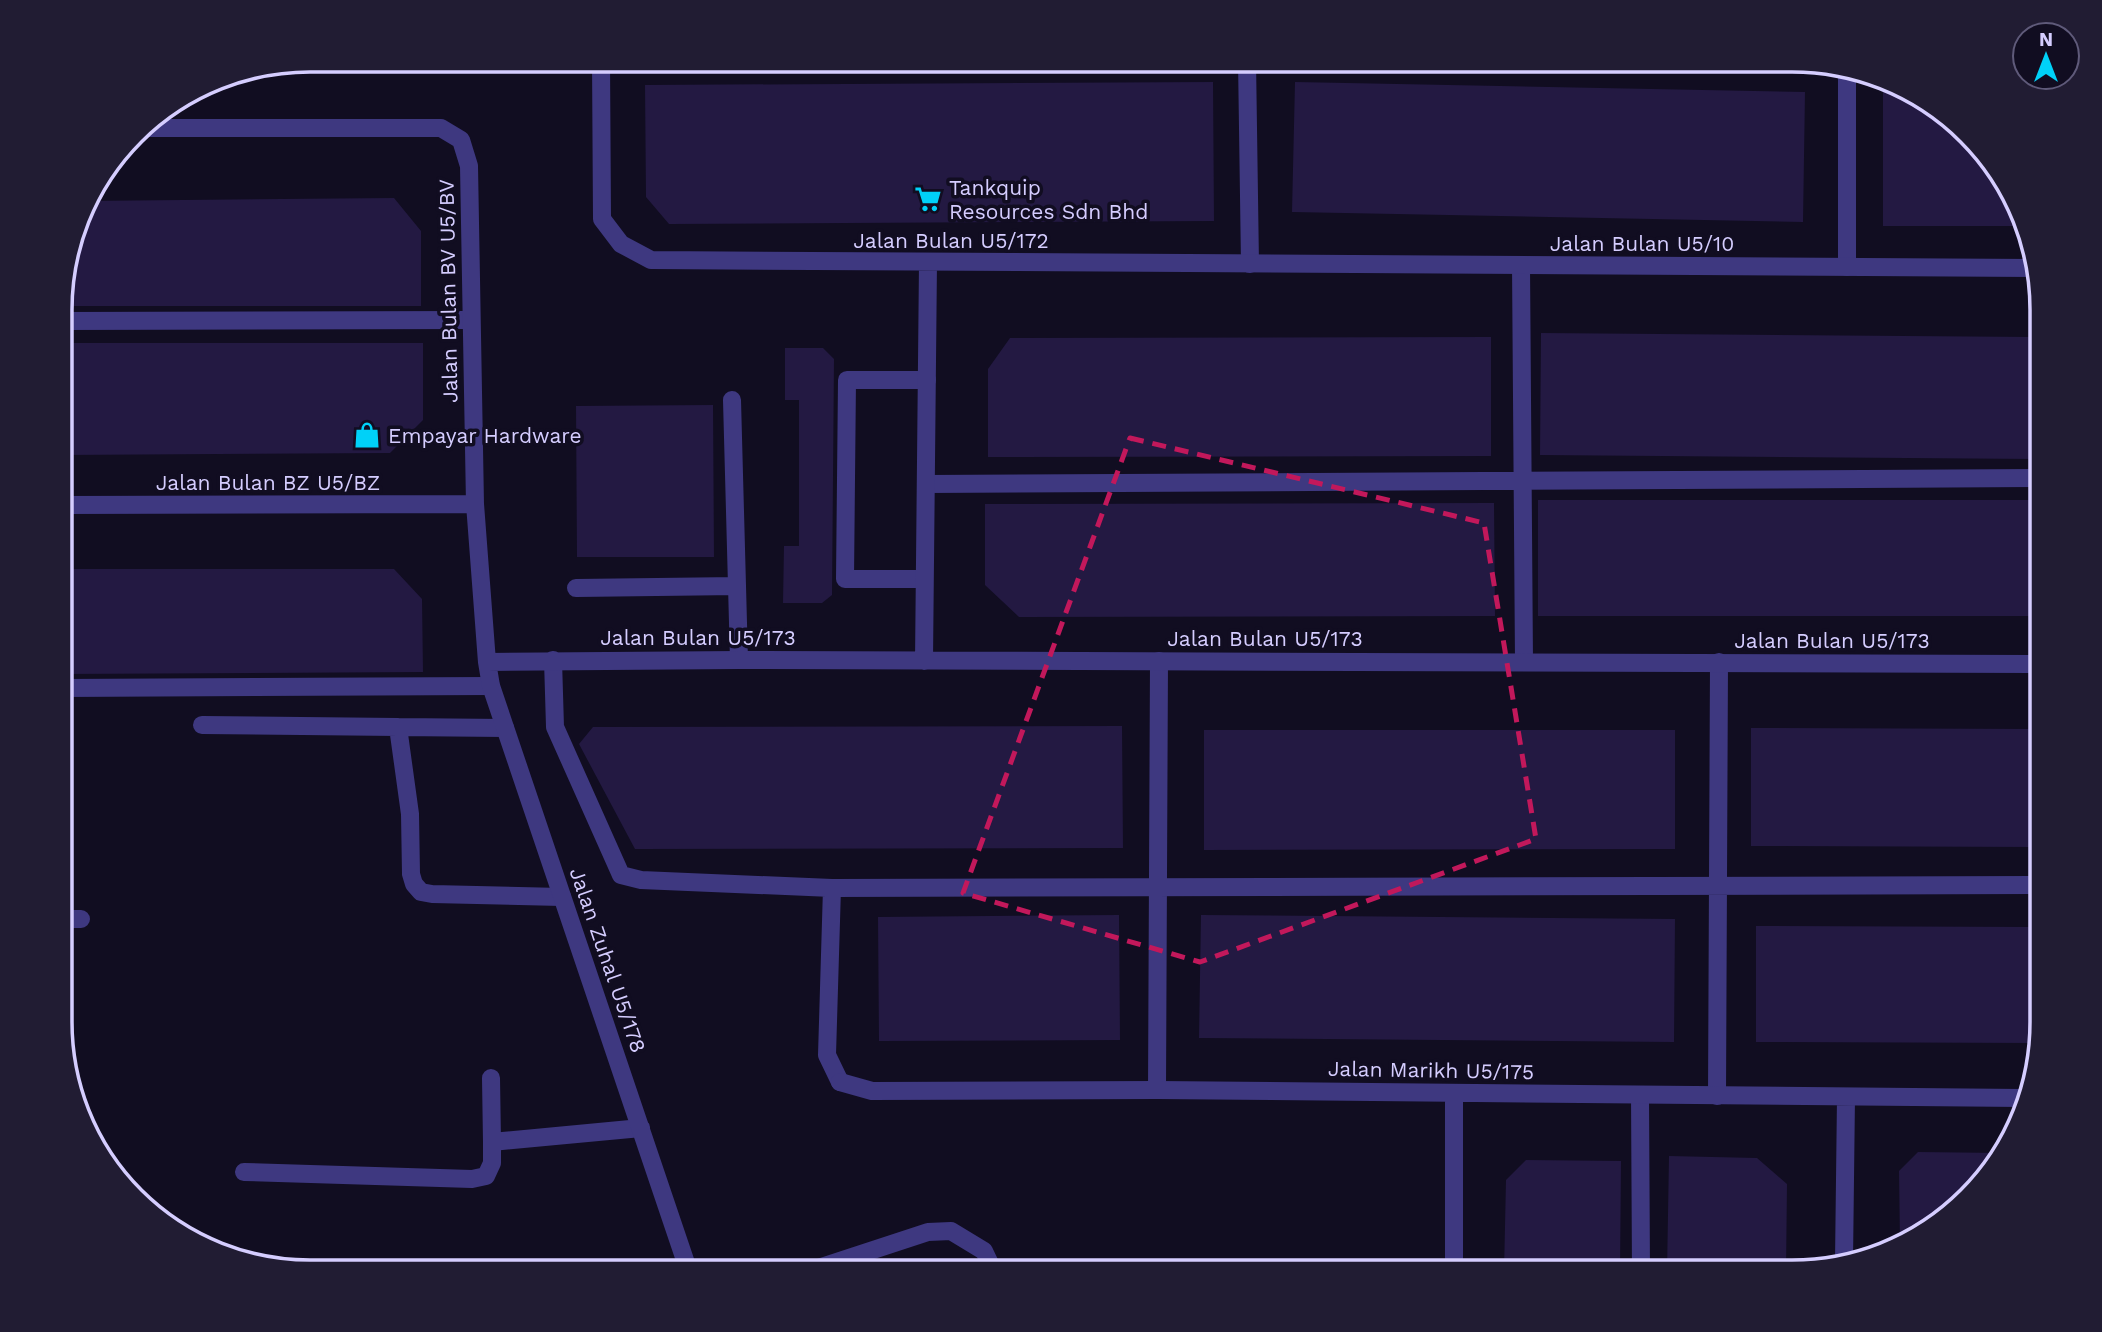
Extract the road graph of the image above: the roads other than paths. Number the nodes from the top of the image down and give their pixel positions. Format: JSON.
{"nodes":[{"id":1,"x":601,"y":72,"type":"edge"},
{"id":2,"x":1247,"y":72,"type":"edge"},
{"id":3,"x":1847,"y":79,"type":"edge"},
{"id":4,"x":157,"y":128,"type":"edge"},
{"id":5,"x":928,"y":262,"type":"junction"},
{"id":6,"x":1250,"y":264,"type":"junction"},
{"id":7,"x":1521,"y":265,"type":"junction"},
{"id":8,"x":1847,"y":267,"type":"junction"},
{"id":9,"x":2027,"y":268,"type":"edge"},
{"id":10,"x":471,"y":320,"type":"junction"},
{"id":11,"x":72,"y":321,"type":"edge"},
{"id":12,"x":927,"y":380,"type":"junction"},
{"id":13,"x":732,"y":400,"type":"dead end"},
{"id":14,"x":2030,"y":478,"type":"edge"},
{"id":15,"x":1523,"y":481,"type":"junction"},
{"id":16,"x":926,"y":484,"type":"junction"},
{"id":17,"x":475,"y":504,"type":"junction"},
{"id":18,"x":72,"y":505,"type":"edge"},
{"id":19,"x":924,"y":579,"type":"junction"},
{"id":20,"x":737,"y":586,"type":"junction"},
{"id":21,"x":576,"y":587,"type":"dead end"},
{"id":22,"x":553,"y":660,"type":"junction"},
{"id":23,"x":739,"y":660,"type":"junction"},
{"id":24,"x":924,"y":661,"type":"junction"},
{"id":25,"x":1159,"y":661,"type":"junction"},
{"id":26,"x":487,"y":662,"type":"junction"},
{"id":27,"x":1524,"y":662,"type":"junction"},
{"id":28,"x":1719,"y":662,"type":"junction"},
{"id":29,"x":2030,"y":664,"type":"edge"},
{"id":30,"x":491,"y":686,"type":"junction"},
{"id":31,"x":72,"y":688,"type":"edge"},
{"id":32,"x":202,"y":726,"type":"dead end"},
{"id":33,"x":398,"y":727,"type":"junction"},
{"id":34,"x":505,"y":728,"type":"junction"},
{"id":35,"x":2030,"y":885,"type":"edge"},
{"id":36,"x":1718,"y":886,"type":"junction"},
{"id":37,"x":1158,"y":887,"type":"junction"},
{"id":38,"x":832,"y":888,"type":"junction"},
{"id":39,"x":562,"y":897,"type":"junction"},
{"id":40,"x":72,"y":919,"type":"edge"},
{"id":41,"x":81,"y":919,"type":"dead end"},
{"id":42,"x":491,"y":1078,"type":"dead end"},
{"id":43,"x":1157,"y":1090,"type":"junction"},
{"id":44,"x":1454,"y":1093,"type":"junction"},
{"id":45,"x":1640,"y":1095,"type":"junction"},
{"id":46,"x":1717,"y":1096,"type":"junction"},
{"id":47,"x":1846,"y":1097,"type":"junction"},
{"id":48,"x":2018,"y":1098,"type":"edge"},
{"id":49,"x":640,"y":1128,"type":"junction"},
{"id":50,"x":492,"y":1142,"type":"junction"},
{"id":51,"x":244,"y":1172,"type":"dead end"},
{"id":52,"x":1844,"y":1254,"type":"edge"},
{"id":53,"x":685,"y":1260,"type":"edge"},
{"id":54,"x":843,"y":1260,"type":"edge"},
{"id":55,"x":988,"y":1260,"type":"edge"},
{"id":56,"x":1454,"y":1260,"type":"edge"},
{"id":57,"x":1641,"y":1260,"type":"edge"}],
"edges":[{"from":1,"to":5,"type":"street","name":"Jalan Bulan U5/172"},
{"from":2,"to":6,"type":"street"},
{"from":3,"to":8,"type":"street"},
{"from":4,"to":10,"type":"street","name":"Jalan Bulan BV U5/BV"},
{"from":5,"to":6,"type":"street","name":"Jalan Bulan U5/172"},
{"from":5,"to":12,"type":"street"},
{"from":6,"to":7,"type":"street","name":"Jalan Bulan U5/10"},
{"from":7,"to":8,"type":"street","name":"Jalan Bulan U5/10"},
{"from":7,"to":15,"type":"street"},
{"from":8,"to":9,"type":"street","name":"Jalan Bulan U5/10"},
{"from":10,"to":11,"type":"street"},
{"from":10,"to":17,"type":"street","name":"Jalan Bulan BV U5/BV"},
{"from":12,"to":16,"type":"street"},
{"from":12,"to":19,"type":"street"},
{"from":13,"to":20,"type":"street"},
{"from":14,"to":15,"type":"street"},
{"from":15,"to":16,"type":"street"},
{"from":15,"to":27,"type":"street"},
{"from":16,"to":19,"type":"street"},
{"from":17,"to":18,"type":"street","name":"Jalan Bulan BZ U5/BZ"},
{"from":17,"to":26,"type":"street","name":"Jalan Bulan BV U5/BV"},
{"from":19,"to":24,"type":"street"},
{"from":20,"to":21,"type":"street"},
{"from":20,"to":23,"type":"street"},
{"from":22,"to":23,"type":"street","name":"Jalan Bulan U5/173"},
{"from":22,"to":26,"type":"street","name":"Jalan Bulan U5/173"},
{"from":22,"to":38,"type":"street"},
{"from":23,"to":24,"type":"street","name":"Jalan Bulan U5/173"},
{"from":24,"to":25,"type":"street","name":"Jalan Bulan U5/173"},
{"from":25,"to":27,"type":"street","name":"Jalan Bulan U5/173"},
{"from":25,"to":37,"type":"street"},
{"from":26,"to":30,"type":"street","name":"Jalan Zuhal U5/178"},
{"from":27,"to":28,"type":"street","name":"Jalan Bulan U5/173"},
{"from":28,"to":29,"type":"street","name":"Jalan Bulan U5/173"},
{"from":28,"to":36,"type":"street"},
{"from":30,"to":31,"type":"street"},
{"from":30,"to":34,"type":"street","name":"Jalan Zuhal U5/178"},
{"from":32,"to":33,"type":"street"},
{"from":33,"to":34,"type":"street"},
{"from":33,"to":39,"type":"street"},
{"from":34,"to":39,"type":"street","name":"Jalan Zuhal U5/178"},
{"from":35,"to":36,"type":"street"},
{"from":36,"to":37,"type":"street"},
{"from":36,"to":46,"type":"street"},
{"from":37,"to":38,"type":"street"},
{"from":37,"to":43,"type":"street"},
{"from":38,"to":43,"type":"street","name":"Jalan Marikh U5/175"},
{"from":39,"to":49,"type":"street","name":"Jalan Zuhal U5/178"},
{"from":40,"to":41,"type":"street"},
{"from":42,"to":50,"type":"street"},
{"from":43,"to":44,"type":"street","name":"Jalan Marikh U5/175"},
{"from":44,"to":45,"type":"street","name":"Jalan Marikh U5/175"},
{"from":44,"to":56,"type":"street"},
{"from":45,"to":46,"type":"street","name":"Jalan Marikh U5/175"},
{"from":45,"to":57,"type":"street"},
{"from":46,"to":47,"type":"street","name":"Jalan Marikh U5/175"},
{"from":47,"to":48,"type":"street","name":"Jalan Marikh U5/175"},
{"from":47,"to":52,"type":"street"},
{"from":49,"to":50,"type":"street"},
{"from":49,"to":53,"type":"street","name":"Jalan Zuhal U5/178"},
{"from":50,"to":51,"type":"street"},
{"from":54,"to":55,"type":"street"}]}
